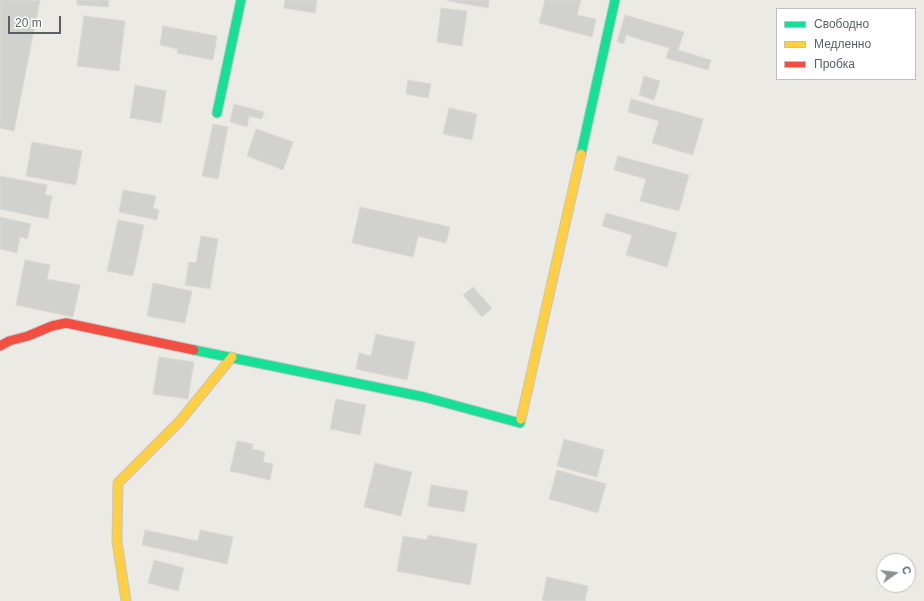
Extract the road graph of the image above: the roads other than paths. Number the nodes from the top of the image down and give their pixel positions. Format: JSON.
{"nodes":[{"id":1,"x":241,"y":0,"type":"edge"},
{"id":2,"x":615,"y":0,"type":"edge"},
{"id":3,"x":217,"y":113,"type":"dead end"},
{"id":4,"x":0,"y":346,"type":"edge"},
{"id":5,"x":232,"y":357,"type":"junction"},
{"id":6,"x":126,"y":601,"type":"edge"}],
"edges":[{"from":1,"to":3,"type":"street"},
{"from":2,"to":5,"type":"street"},
{"from":4,"to":5,"type":"street"},
{"from":5,"to":6,"type":"street"}]}
